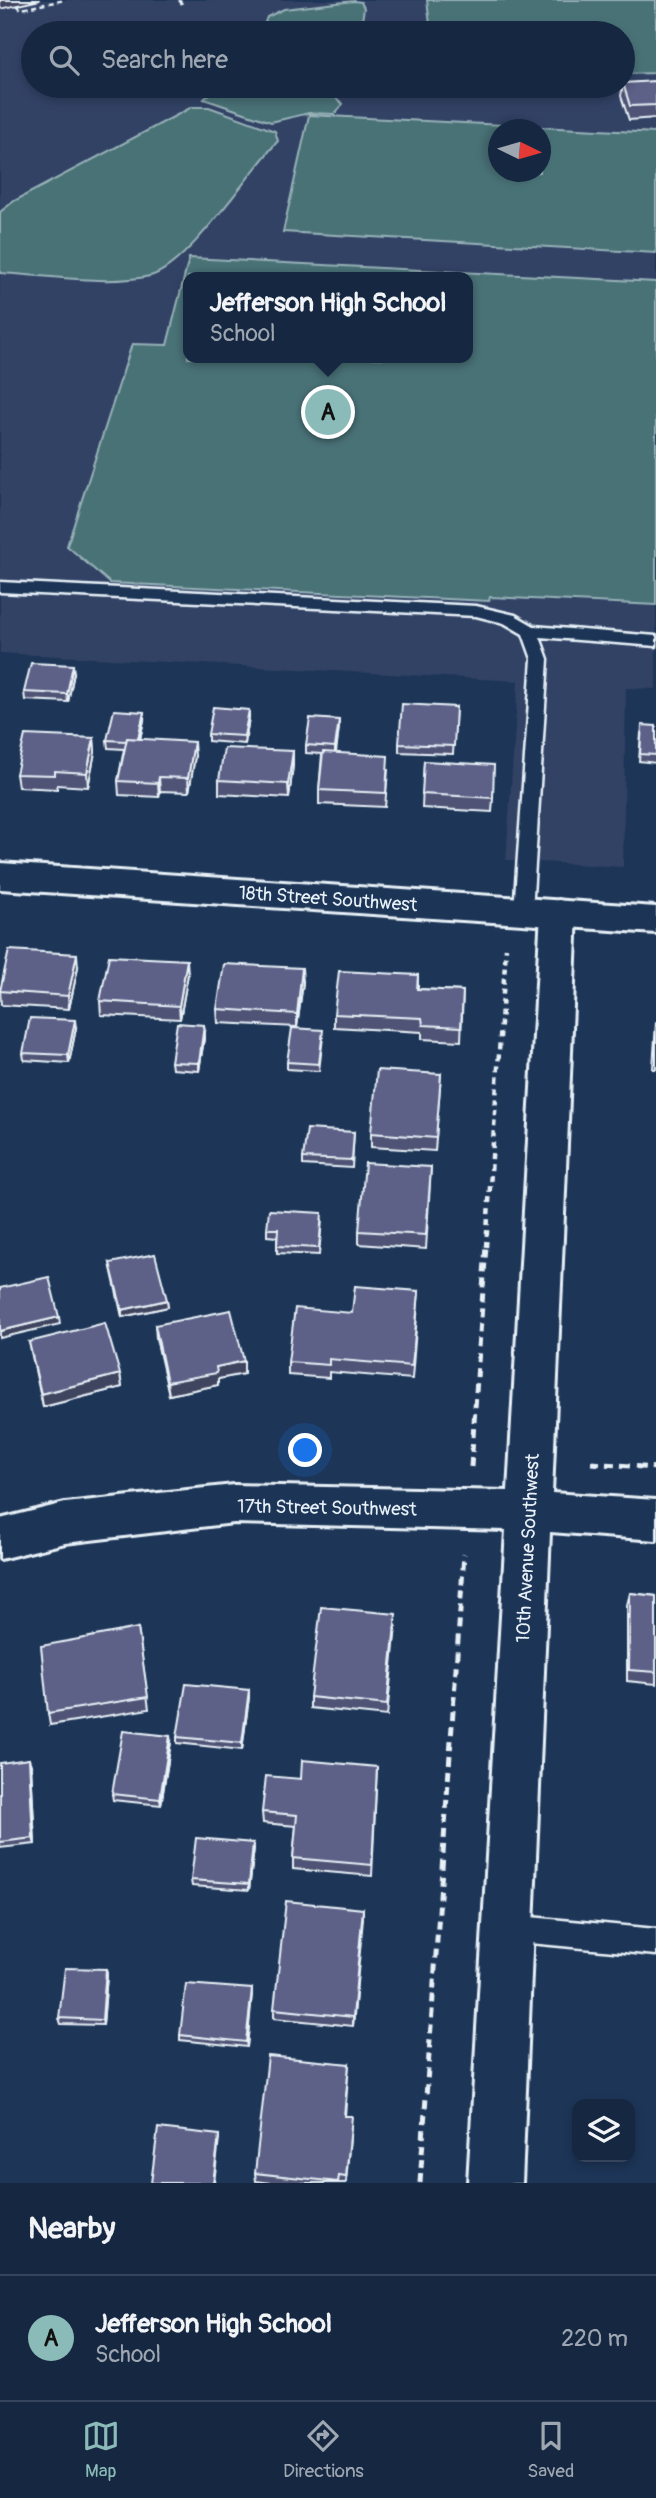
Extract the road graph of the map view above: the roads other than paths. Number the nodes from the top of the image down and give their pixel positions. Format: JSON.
{"nodes":[{"id":1,"x":0,"y":587,"type":"edge"},
{"id":2,"x":530,"y":631,"type":"junction"},
{"id":3,"x":656,"y":640,"type":"edge"},
{"id":4,"x":0,"y":876,"type":"edge"},
{"id":5,"x":541,"y":912,"type":"junction"},
{"id":6,"x":656,"y":920,"type":"edge"},
{"id":7,"x":529,"y":1511,"type":"junction"},
{"id":8,"x":656,"y":1520,"type":"edge"},
{"id":9,"x":0,"y":1539,"type":"edge"},
{"id":10,"x":508,"y":1927,"type":"junction"},
{"id":11,"x":656,"y":1942,"type":"edge"},
{"id":12,"x":495,"y":2183,"type":"edge"}],
"edges":[{"from":1,"to":2,"type":"lane"},
{"from":2,"to":3,"type":"lane"},
{"from":2,"to":5,"type":"lane"},
{"from":4,"to":5,"type":"street","name":"18th Street Southwest"},
{"from":5,"to":6,"type":"street","name":"18th Street Southwest"},
{"from":5,"to":7,"type":"street","name":"10th Avenue Southwest"},
{"from":7,"to":8,"type":"street","name":"17th Street Southwest"},
{"from":7,"to":9,"type":"street","name":"17th Street Southwest"},
{"from":7,"to":10,"type":"street","name":"10th Avenue Southwest"},
{"from":10,"to":11,"type":"lane"},
{"from":10,"to":12,"type":"street","name":"10th Avenue Southwest"}]}
